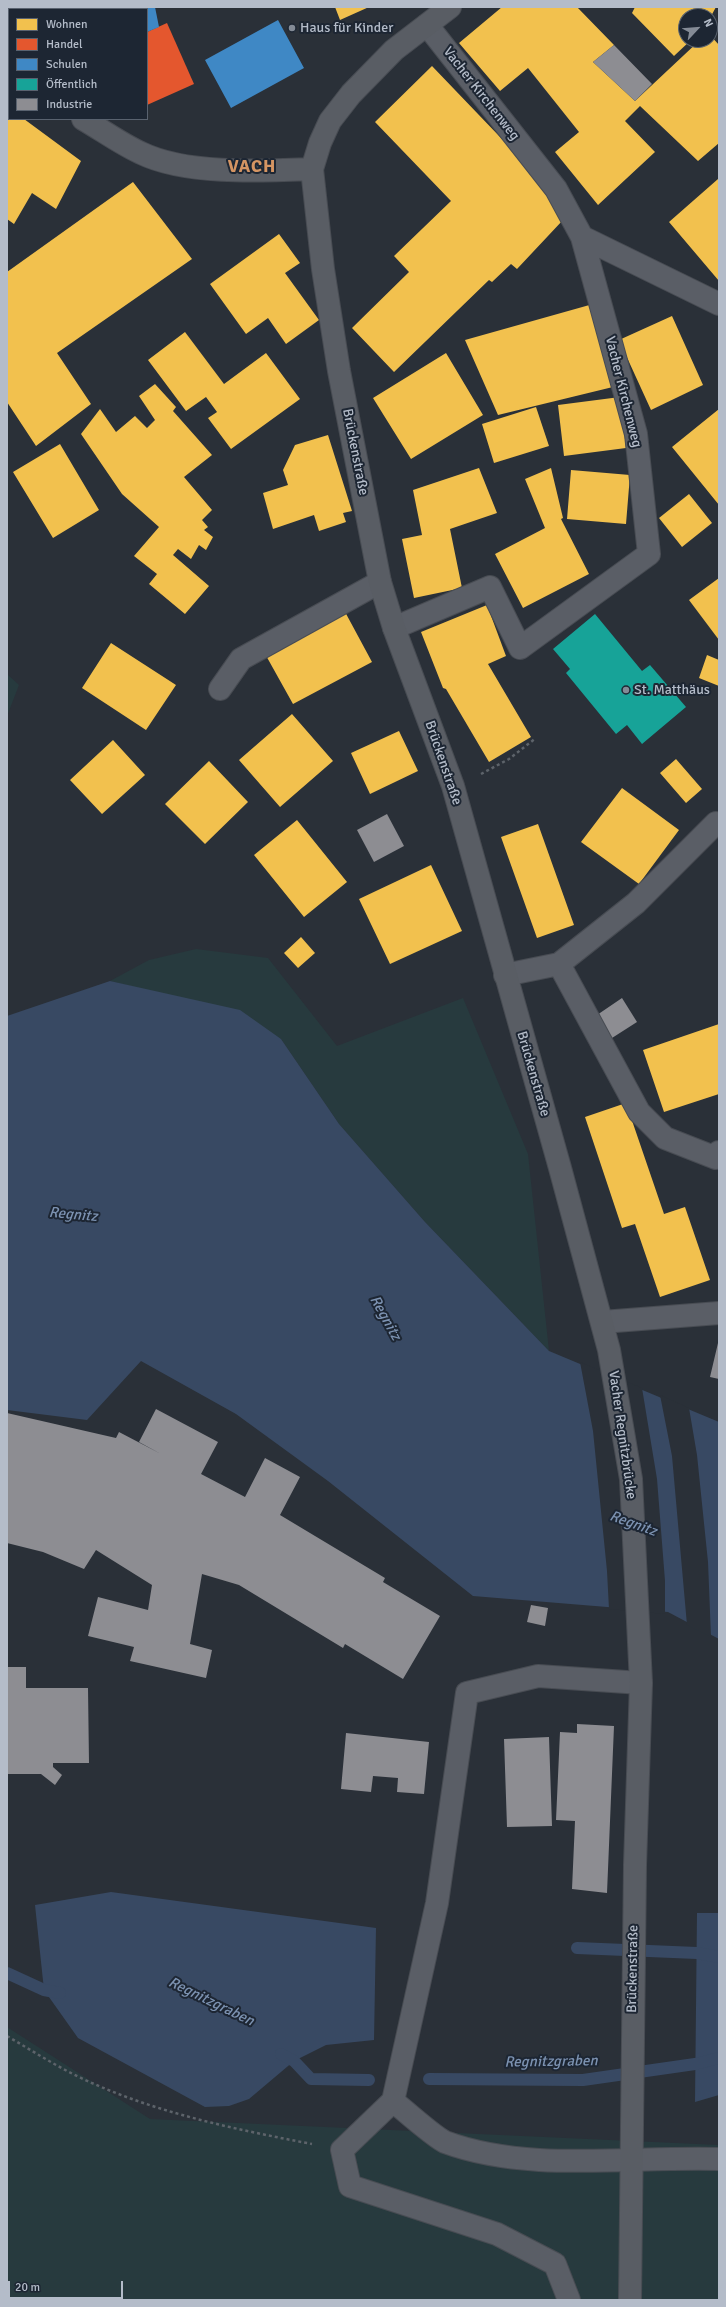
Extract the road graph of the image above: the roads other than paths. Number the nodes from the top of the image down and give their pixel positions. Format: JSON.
{"nodes":[{"id":1,"x":450,"y":7,"type":"edge"},
{"id":2,"x":427,"y":25,"type":"junction"},
{"id":3,"x":85,"y":120,"type":"edge"},
{"id":4,"x":312,"y":169,"type":"junction"},
{"id":5,"x":582,"y":237,"type":"junction"},
{"id":6,"x":719,"y":304,"type":"edge"},
{"id":7,"x":380,"y":582,"type":"junction"},
{"id":8,"x":394,"y":628,"type":"junction"},
{"id":9,"x":220,"y":689,"type":"dead end"},
{"id":10,"x":716,"y":823,"type":"dead end"},
{"id":11,"x":559,"y":964,"type":"junction"},
{"id":12,"x":505,"y":975,"type":"junction"},
{"id":13,"x":719,"y":1152,"type":"edge"},
{"id":14,"x":719,"y":1313,"type":"edge"},
{"id":15,"x":602,"y":1322,"type":"junction"},
{"id":16,"x":609,"y":1350,"type":"joint"},
{"id":17,"x":640,"y":1639,"type":"joint"},
{"id":18,"x":641,"y":1683,"type":"junction"},
{"id":19,"x":393,"y":2101,"type":"junction"},
{"id":20,"x":713,"y":2158,"type":"edge"},
{"id":21,"x":632,"y":2159,"type":"junction"},
{"id":22,"x":569,"y":2300,"type":"edge"},
{"id":23,"x":630,"y":2300,"type":"edge"}],
"edges":[{"from":1,"to":2,"type":"main road"},
{"from":2,"to":4,"type":"main road"},
{"from":2,"to":5,"type":"street","name":"Vacher Kirchenweg"},
{"from":3,"to":4,"type":"main road"},
{"from":4,"to":7,"type":"main road","name":"Brückenstraße"},
{"from":5,"to":6,"type":"street"},
{"from":5,"to":8,"type":"street","name":"Vacher Kirchenweg"},
{"from":7,"to":8,"type":"main road","name":"Brückenstraße"},
{"from":7,"to":9,"type":"street"},
{"from":8,"to":12,"type":"main road","name":"Brückenstraße"},
{"from":10,"to":11,"type":"street"},
{"from":11,"to":12,"type":"street"},
{"from":11,"to":13,"type":"street"},
{"from":12,"to":15,"type":"main road","name":"Brückenstraße"},
{"from":14,"to":15,"type":"street"},
{"from":15,"to":16,"type":"main road","name":"Brückenstraße"},
{"from":16,"to":17,"type":"main road","name":"Vacher Regnitzbrücke"},
{"from":17,"to":18,"type":"main road","name":"Brückenstraße"},
{"from":18,"to":19,"type":"street"},
{"from":18,"to":21,"type":"main road","name":"Brückenstraße"},
{"from":19,"to":21,"type":"street"},
{"from":19,"to":22,"type":"street"},
{"from":20,"to":21,"type":"street"},
{"from":21,"to":23,"type":"main road","name":"Brückenstraße"}]}
